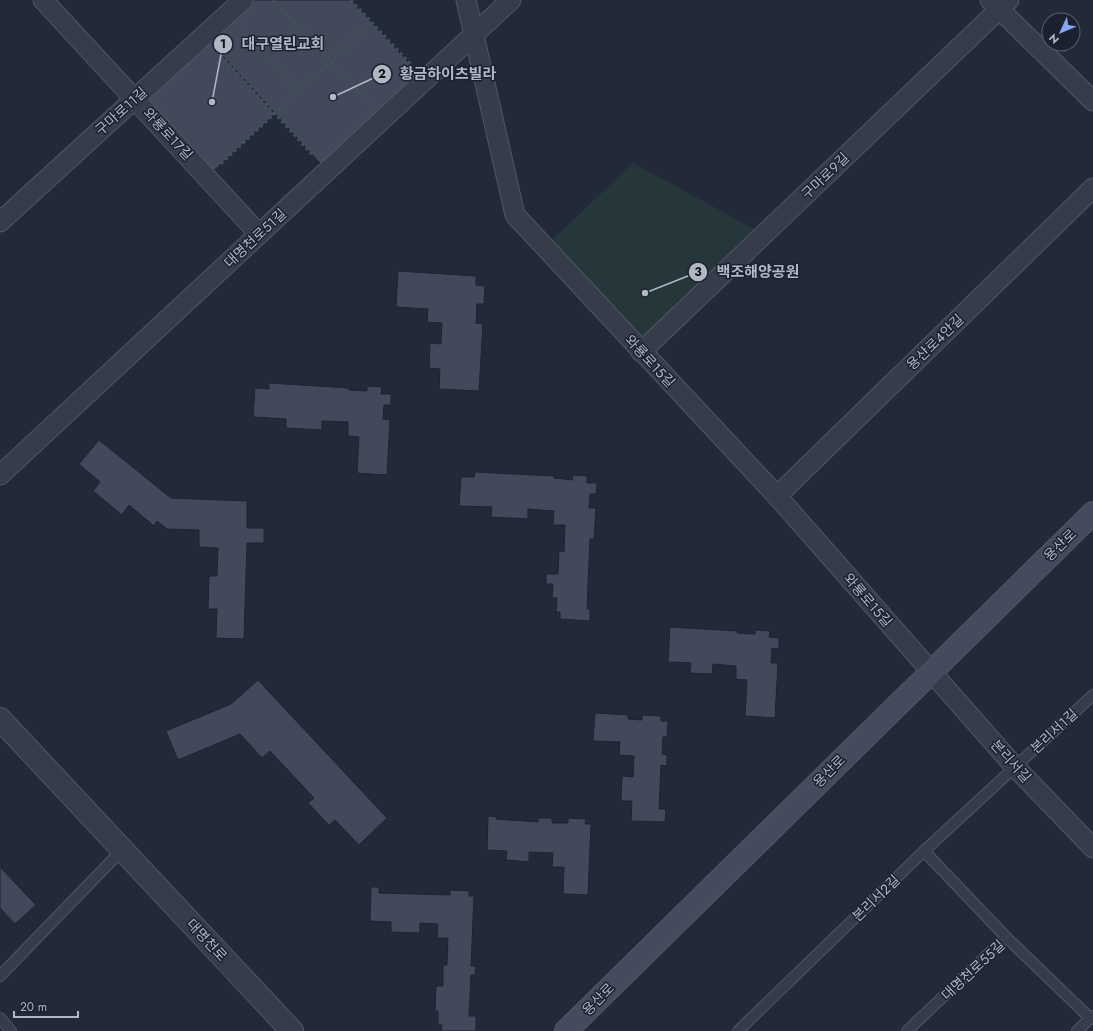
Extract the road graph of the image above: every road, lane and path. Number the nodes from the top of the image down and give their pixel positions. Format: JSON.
{"nodes":[{"id":1,"x":43,"y":0,"type":"edge"},
{"id":2,"x":243,"y":0,"type":"edge"},
{"id":3,"x":273,"y":0,"type":"edge"},
{"id":4,"x":351,"y":0,"type":"edge"},
{"id":5,"x":466,"y":0,"type":"edge"},
{"id":6,"x":511,"y":0,"type":"edge"},
{"id":7,"x":999,"y":3,"type":"edge"},
{"id":8,"x":226,"y":15,"type":"junction"},
{"id":9,"x":371,"y":22,"type":"junction"},
{"id":10,"x":474,"y":34,"type":"junction"},
{"id":11,"x":204,"y":35,"type":"junction"},
{"id":12,"x":330,"y":60,"type":"junction"},
{"id":13,"x":425,"y":80,"type":"junction"},
{"id":14,"x":299,"y":91,"type":"junction"},
{"id":15,"x":135,"y":99,"type":"junction"},
{"id":16,"x":1093,"y":101,"type":"edge"},
{"id":17,"x":275,"y":114,"type":"junction"},
{"id":18,"x":384,"y":118,"type":"junction"},
{"id":19,"x":327,"y":171,"type":"junction"},
{"id":20,"x":207,"y":177,"type":"junction"},
{"id":21,"x":1093,"y":188,"type":"edge"},
{"id":22,"x":0,"y":222,"type":"edge"},
{"id":23,"x":259,"y":234,"type":"junction"},
{"id":24,"x":641,"y":352,"type":"junction"},
{"id":25,"x":0,"y":475,"type":"edge"},
{"id":26,"x":777,"y":496,"type":"junction"},
{"id":27,"x":1093,"y":513,"type":"edge"},
{"id":28,"x":931,"y":671,"type":"junction"},
{"id":29,"x":1093,"y":694,"type":"edge"},
{"id":30,"x":0,"y":719,"type":"edge"},
{"id":31,"x":1015,"y":766,"type":"junction"},
{"id":32,"x":1093,"y":848,"type":"edge"},
{"id":33,"x":122,"y":850,"type":"junction"},
{"id":34,"x":924,"y":851,"type":"junction"},
{"id":35,"x":1006,"y":937,"type":"junction"},
{"id":36,"x":0,"y":976,"type":"edge"},
{"id":37,"x":1092,"y":1017,"type":"edge"},
{"id":38,"x":0,"y":1018,"type":"edge"},
{"id":39,"x":11,"y":1031,"type":"edge"},
{"id":40,"x":292,"y":1031,"type":"edge"},
{"id":41,"x":566,"y":1031,"type":"edge"},
{"id":42,"x":738,"y":1031,"type":"edge"},
{"id":43,"x":907,"y":1031,"type":"edge"},
{"id":44,"x":1077,"y":1031,"type":"edge"}],
"edges":[{"from":1,"to":15,"type":"street","name":"와룡로17길"},
{"from":2,"to":8,"type":"street","name":"구마로11길"},
{"from":3,"to":12,"type":"path"},
{"from":4,"to":9,"type":"path"},
{"from":5,"to":10,"type":"street","name":"와룡로15길"},
{"from":6,"to":10,"type":"street","name":"대명천로51길"},
{"from":7,"to":16,"type":"street"},
{"from":7,"to":24,"type":"street","name":"구마로9길"},
{"from":8,"to":11,"type":"street","name":"구마로11길"},
{"from":8,"to":14,"type":"path"},
{"from":9,"to":12,"type":"path"},
{"from":9,"to":13,"type":"path"},
{"from":10,"to":13,"type":"street","name":"대명천로51길"},
{"from":10,"to":24,"type":"street","name":"와룡로15길"},
{"from":11,"to":15,"type":"street","name":"구마로11길"},
{"from":11,"to":17,"type":"path"},
{"from":12,"to":14,"type":"path"},
{"from":12,"to":18,"type":"path"},
{"from":13,"to":18,"type":"street","name":"대명천로51길"},
{"from":14,"to":17,"type":"path"},
{"from":15,"to":20,"type":"street","name":"와룡로17길"},
{"from":15,"to":22,"type":"street","name":"구마로11길"},
{"from":17,"to":19,"type":"path"},
{"from":17,"to":20,"type":"path"},
{"from":18,"to":19,"type":"street","name":"대명천로51길"},
{"from":19,"to":23,"type":"street","name":"대명천로51길"},
{"from":20,"to":23,"type":"street","name":"와룡로17길"},
{"from":21,"to":26,"type":"street","name":"용산로4안길"},
{"from":23,"to":25,"type":"street","name":"대명천로51길"},
{"from":24,"to":26,"type":"street","name":"와룡로15길"},
{"from":26,"to":28,"type":"street","name":"와룡로15길"},
{"from":27,"to":28,"type":"main road","name":"용산로"},
{"from":28,"to":31,"type":"street","name":"본리서길"},
{"from":28,"to":41,"type":"main road","name":"용산로"},
{"from":29,"to":31,"type":"lane","name":"본리서1길"},
{"from":30,"to":33,"type":"street","name":"대명천로"},
{"from":31,"to":32,"type":"street","name":"본리서길"},
{"from":31,"to":34,"type":"lane","name":"본리서2길"},
{"from":33,"to":36,"type":"lane"},
{"from":33,"to":40,"type":"street","name":"대명천로"},
{"from":34,"to":35,"type":"lane"},
{"from":34,"to":42,"type":"lane","name":"본리서2길"},
{"from":35,"to":37,"type":"lane","name":"대명천로55길"},
{"from":35,"to":43,"type":"lane","name":"대명천로55길"},
{"from":37,"to":44,"type":"lane"},
{"from":38,"to":39,"type":"lane"}]}
